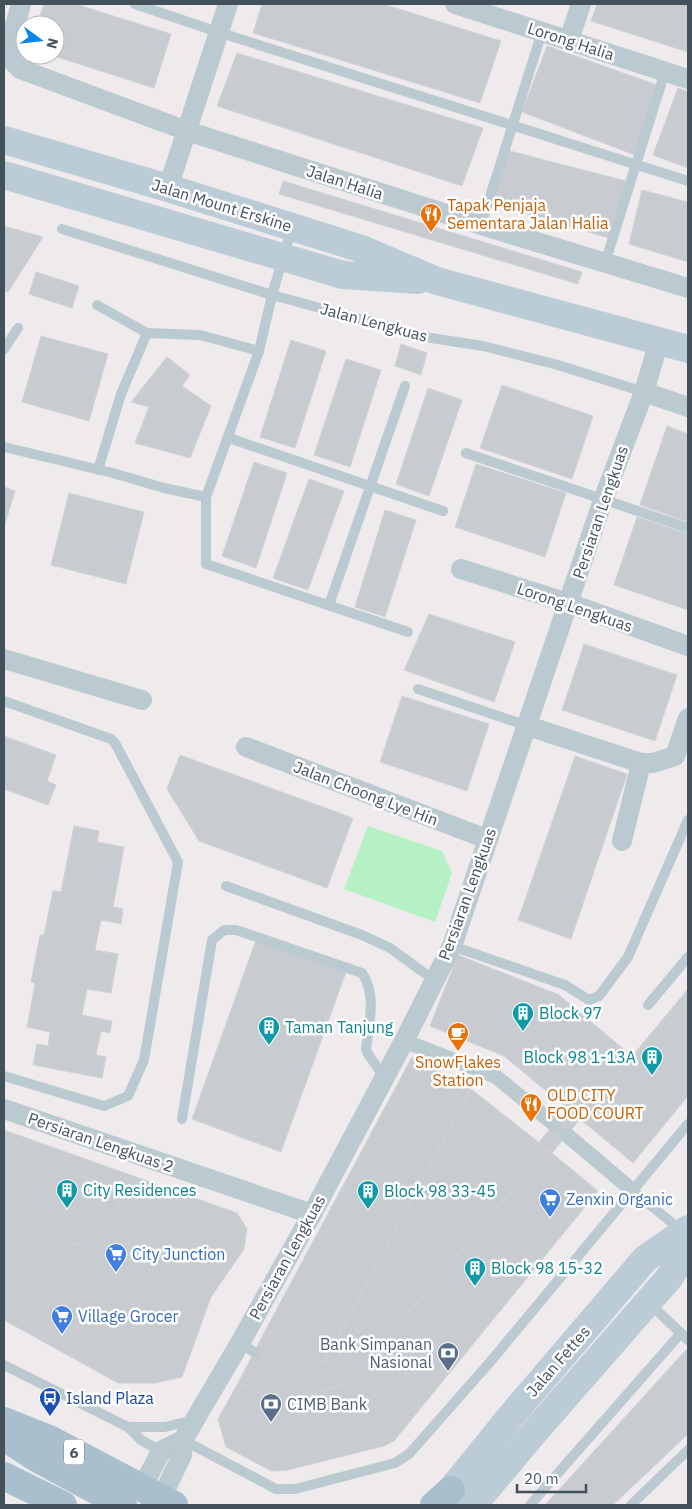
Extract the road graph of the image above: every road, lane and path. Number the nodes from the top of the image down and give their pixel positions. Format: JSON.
{"nodes":[{"id":1,"x":21,"y":4,"type":"edge"},
{"id":2,"x":135,"y":4,"type":"edge"},
{"id":3,"x":228,"y":4,"type":"edge"},
{"id":4,"x":454,"y":4,"type":"edge"},
{"id":5,"x":581,"y":4,"type":"edge"},
{"id":6,"x":218,"y":32,"type":"junction"},
{"id":7,"x":542,"y":32,"type":"junction"},
{"id":8,"x":569,"y":40,"type":"junction"},
{"id":9,"x":665,"y":72,"type":"junction"},
{"id":10,"x":688,"y":79,"type":"edge"},
{"id":11,"x":512,"y":125,"type":"junction"},
{"id":12,"x":187,"y":131,"type":"junction"},
{"id":13,"x":5,"y":147,"type":"edge"},
{"id":14,"x":636,"y":164,"type":"junction"},
{"id":15,"x":4,"y":175,"type":"edge"},
{"id":16,"x":688,"y":181,"type":"edge"},
{"id":17,"x":168,"y":188,"type":"junction"},
{"id":18,"x":66,"y":193,"type":"junction"},
{"id":19,"x":480,"y":225,"type":"junction"},
{"id":20,"x":293,"y":227,"type":"junction"},
{"id":21,"x":62,"y":229,"type":"dead end"},
{"id":22,"x":284,"y":257,"type":"junction"},
{"id":23,"x":605,"y":263,"type":"junction"},
{"id":24,"x":437,"y":281,"type":"junction"},
{"id":25,"x":688,"y":288,"type":"edge"},
{"id":26,"x":272,"y":295,"type":"junction"},
{"id":27,"x":97,"y":305,"type":"dead end"},
{"id":28,"x":18,"y":328,"type":"dead end"},
{"id":29,"x":146,"y":333,"type":"junction"},
{"id":30,"x":659,"y":341,"type":"junction"},
{"id":31,"x":4,"y":349,"type":"edge"},
{"id":32,"x":688,"y":349,"type":"edge"},
{"id":33,"x":259,"y":351,"type":"junction"},
{"id":34,"x":405,"y":386,"type":"dead end"},
{"id":35,"x":644,"y":392,"type":"junction"},
{"id":36,"x":688,"y":407,"type":"edge"},
{"id":37,"x":229,"y":438,"type":"junction"},
{"id":38,"x":4,"y":447,"type":"edge"},
{"id":39,"x":466,"y":453,"type":"dead end"},
{"id":40,"x":98,"y":470,"type":"junction"},
{"id":41,"x":370,"y":486,"type":"junction"},
{"id":42,"x":206,"y":496,"type":"junction"},
{"id":43,"x":603,"y":500,"type":"junction"},
{"id":44,"x":443,"y":511,"type":"dead end"},
{"id":45,"x":688,"y":528,"type":"edge"},
{"id":46,"x":461,"y":569,"type":"dead end"},
{"id":47,"x":568,"y":603,"type":"junction"},
{"id":48,"x":329,"y":605,"type":"junction"},
{"id":49,"x":408,"y":632,"type":"dead end"},
{"id":50,"x":688,"y":646,"type":"edge"},
{"id":51,"x":4,"y":659,"type":"edge"},
{"id":52,"x":418,"y":689,"type":"dead end"},
{"id":53,"x":142,"y":700,"type":"dead end"},
{"id":54,"x":4,"y":701,"type":"edge"},
{"id":55,"x":688,"y":718,"type":"edge"},
{"id":56,"x":525,"y":725,"type":"junction"},
{"id":57,"x":246,"y":747,"type":"dead end"},
{"id":58,"x":641,"y":763,"type":"junction"},
{"id":59,"x":688,"y":820,"type":"edge"},
{"id":60,"x":487,"y":839,"type":"junction"},
{"id":61,"x":622,"y":841,"type":"dead end"},
{"id":62,"x":226,"y":886,"type":"dead end"},
{"id":63,"x":452,"y":946,"type":"junction"},
{"id":64,"x":688,"y":957,"type":"edge"},
{"id":65,"x":434,"y":980,"type":"junction"},
{"id":66,"x":648,"y":1006,"type":"dead end"},
{"id":67,"x":404,"y":1041,"type":"junction"},
{"id":68,"x":4,"y":1076,"type":"edge"},
{"id":69,"x":384,"y":1077,"type":"junction"},
{"id":70,"x":4,"y":1109,"type":"edge"},
{"id":71,"x":182,"y":1119,"type":"dead end"},
{"id":72,"x":554,"y":1124,"type":"dead end"},
{"id":73,"x":688,"y":1124,"type":"edge"},
{"id":74,"x":567,"y":1135,"type":"dead end"},
{"id":75,"x":632,"y":1190,"type":"junction"},
{"id":76,"x":312,"y":1214,"type":"junction"},
{"id":77,"x":687,"y":1236,"type":"edge"},
{"id":78,"x":648,"y":1302,"type":"junction"},
{"id":79,"x":685,"y":1337,"type":"edge"},
{"id":80,"x":4,"y":1365,"type":"edge"},
{"id":81,"x":194,"y":1420,"type":"junction"},
{"id":82,"x":4,"y":1421,"type":"edge"},
{"id":83,"x":128,"y":1427,"type":"junction"},
{"id":84,"x":4,"y":1437,"type":"edge"},
{"id":85,"x":183,"y":1440,"type":"junction"},
{"id":86,"x":688,"y":1450,"type":"edge"},
{"id":87,"x":161,"y":1451,"type":"junction"},
{"id":88,"x":4,"y":1476,"type":"edge"},
{"id":89,"x":150,"y":1499,"type":"edge"},
{"id":90,"x":442,"y":1500,"type":"edge"},
{"id":91,"x":63,"y":1505,"type":"edge"},
{"id":92,"x":473,"y":1505,"type":"edge"},
{"id":93,"x":530,"y":1505,"type":"edge"},
{"id":94,"x":631,"y":1505,"type":"edge"}],
"edges":[{"from":1,"to":12,"type":"street","name":"Jalan Halia"},
{"from":2,"to":6,"type":"lane"},
{"from":3,"to":6,"type":"street"},
{"from":4,"to":7,"type":"street","name":"Lorong Halia"},
{"from":5,"to":8,"type":"street"},
{"from":6,"to":11,"type":"lane"},
{"from":6,"to":12,"type":"street"},
{"from":7,"to":8,"type":"street","name":"Lorong Halia"},
{"from":7,"to":11,"type":"lane"},
{"from":8,"to":9,"type":"street","name":"Lorong Halia"},
{"from":9,"to":10,"type":"street","name":"Lorong Halia"},
{"from":9,"to":14,"type":"lane"},
{"from":11,"to":14,"type":"lane"},
{"from":11,"to":19,"type":"lane"},
{"from":12,"to":17,"type":"street"},
{"from":12,"to":19,"type":"street","name":"Jalan Halia"},
{"from":13,"to":17,"type":"main road","name":"Jalan Mount Erskine"},
{"from":14,"to":16,"type":"lane"},
{"from":14,"to":23,"type":"lane"},
{"from":15,"to":18,"type":"main road","name":"Jalan Mount Erskine"},
{"from":17,"to":18,"type":"main road"},
{"from":17,"to":20,"type":"main road","name":"Jalan Mount Erskine"},
{"from":17,"to":22,"type":"main road"},
{"from":18,"to":22,"type":"main road","name":"Jalan Mount Erskine"},
{"from":19,"to":23,"type":"street","name":"Jalan Halia"},
{"from":20,"to":22,"type":"lane"},
{"from":20,"to":24,"type":"main road","name":"Jalan Mount Erskine"},
{"from":21,"to":26,"type":"lane","name":"Jalan Lengkuas"},
{"from":22,"to":24,"type":"main road","name":"Jalan Mount Erskine"},
{"from":22,"to":26,"type":"lane"},
{"from":23,"to":25,"type":"street","name":"Jalan Halia"},
{"from":24,"to":30,"type":"main road","name":"Jalan Mount Erskine"},
{"from":26,"to":33,"type":"lane"},
{"from":26,"to":35,"type":"lane","name":"Jalan Lengkuas"},
{"from":27,"to":29,"type":"lane"},
{"from":28,"to":31,"type":"lane"},
{"from":29,"to":33,"type":"lane"},
{"from":29,"to":40,"type":"lane"},
{"from":30,"to":32,"type":"main road","name":"Jalan Mount Erskine"},
{"from":30,"to":35,"type":"street","name":"Persiaran Lengkuas"},
{"from":33,"to":37,"type":"lane"},
{"from":34,"to":41,"type":"lane"},
{"from":35,"to":36,"type":"street","name":"Jalan Lengkuas"},
{"from":35,"to":43,"type":"street","name":"Persiaran Lengkuas"},
{"from":37,"to":41,"type":"lane"},
{"from":37,"to":42,"type":"lane"},
{"from":38,"to":40,"type":"lane"},
{"from":39,"to":43,"type":"lane"},
{"from":40,"to":42,"type":"lane"},
{"from":41,"to":44,"type":"lane"},
{"from":41,"to":48,"type":"lane"},
{"from":42,"to":48,"type":"lane"},
{"from":43,"to":45,"type":"lane"},
{"from":43,"to":47,"type":"street","name":"Persiaran Lengkuas"},
{"from":46,"to":47,"type":"street","name":"Lorong Lengkuas"},
{"from":47,"to":50,"type":"street","name":"Lorong Lengkuas"},
{"from":47,"to":56,"type":"street","name":"Persiaran Lengkuas"},
{"from":48,"to":49,"type":"lane"},
{"from":51,"to":53,"type":"street"},
{"from":52,"to":56,"type":"lane"},
{"from":54,"to":68,"type":"lane"},
{"from":55,"to":58,"type":"street"},
{"from":56,"to":58,"type":"street"},
{"from":56,"to":60,"type":"street","name":"Persiaran Lengkuas"},
{"from":57,"to":60,"type":"street","name":"Jalan Choong Lye Hin"},
{"from":58,"to":61,"type":"street"},
{"from":59,"to":63,"type":"lane"},
{"from":60,"to":63,"type":"street","name":"Persiaran Lengkuas"},
{"from":62,"to":65,"type":"lane"},
{"from":63,"to":65,"type":"street","name":"Persiaran Lengkuas"},
{"from":64,"to":66,"type":"lane"},
{"from":65,"to":67,"type":"street","name":"Persiaran Lengkuas"},
{"from":67,"to":69,"type":"street","name":"Persiaran Lengkuas"},
{"from":67,"to":72,"type":"street"},
{"from":69,"to":71,"type":"lane"},
{"from":69,"to":76,"type":"street","name":"Persiaran Lengkuas"},
{"from":70,"to":76,"type":"street","name":"Persiaran Lengkuas 2"},
{"from":73,"to":75,"type":"lane"},
{"from":74,"to":75,"type":"street"},
{"from":75,"to":77,"type":"lane"},
{"from":75,"to":85,"type":"lane"},
{"from":76,"to":81,"type":"street","name":"Persiaran Lengkuas"},
{"from":77,"to":78,"type":"main road","name":"Jalan Fettes"},
{"from":77,"to":90,"type":"main road","name":"Jalan Fettes"},
{"from":78,"to":79,"type":"lane"},
{"from":78,"to":92,"type":"main road","name":"Jalan Fettes"},
{"from":79,"to":93,"type":"lane"},
{"from":80,"to":83,"type":"lane"},
{"from":81,"to":83,"type":"lane"},
{"from":81,"to":85,"type":"street","name":"Persiaran Lengkuas"},
{"from":82,"to":89,"type":"main road","number":"6"},
{"from":83,"to":87,"type":"lane"},
{"from":84,"to":89,"type":"main road"},
{"from":85,"to":87,"type":"street"},
{"from":85,"to":89,"type":"street","name":"Persiaran Lengkuas"},
{"from":86,"to":94,"type":"lane"},
{"from":87,"to":89,"type":"street"},
{"from":88,"to":91,"type":"main road"}]}
